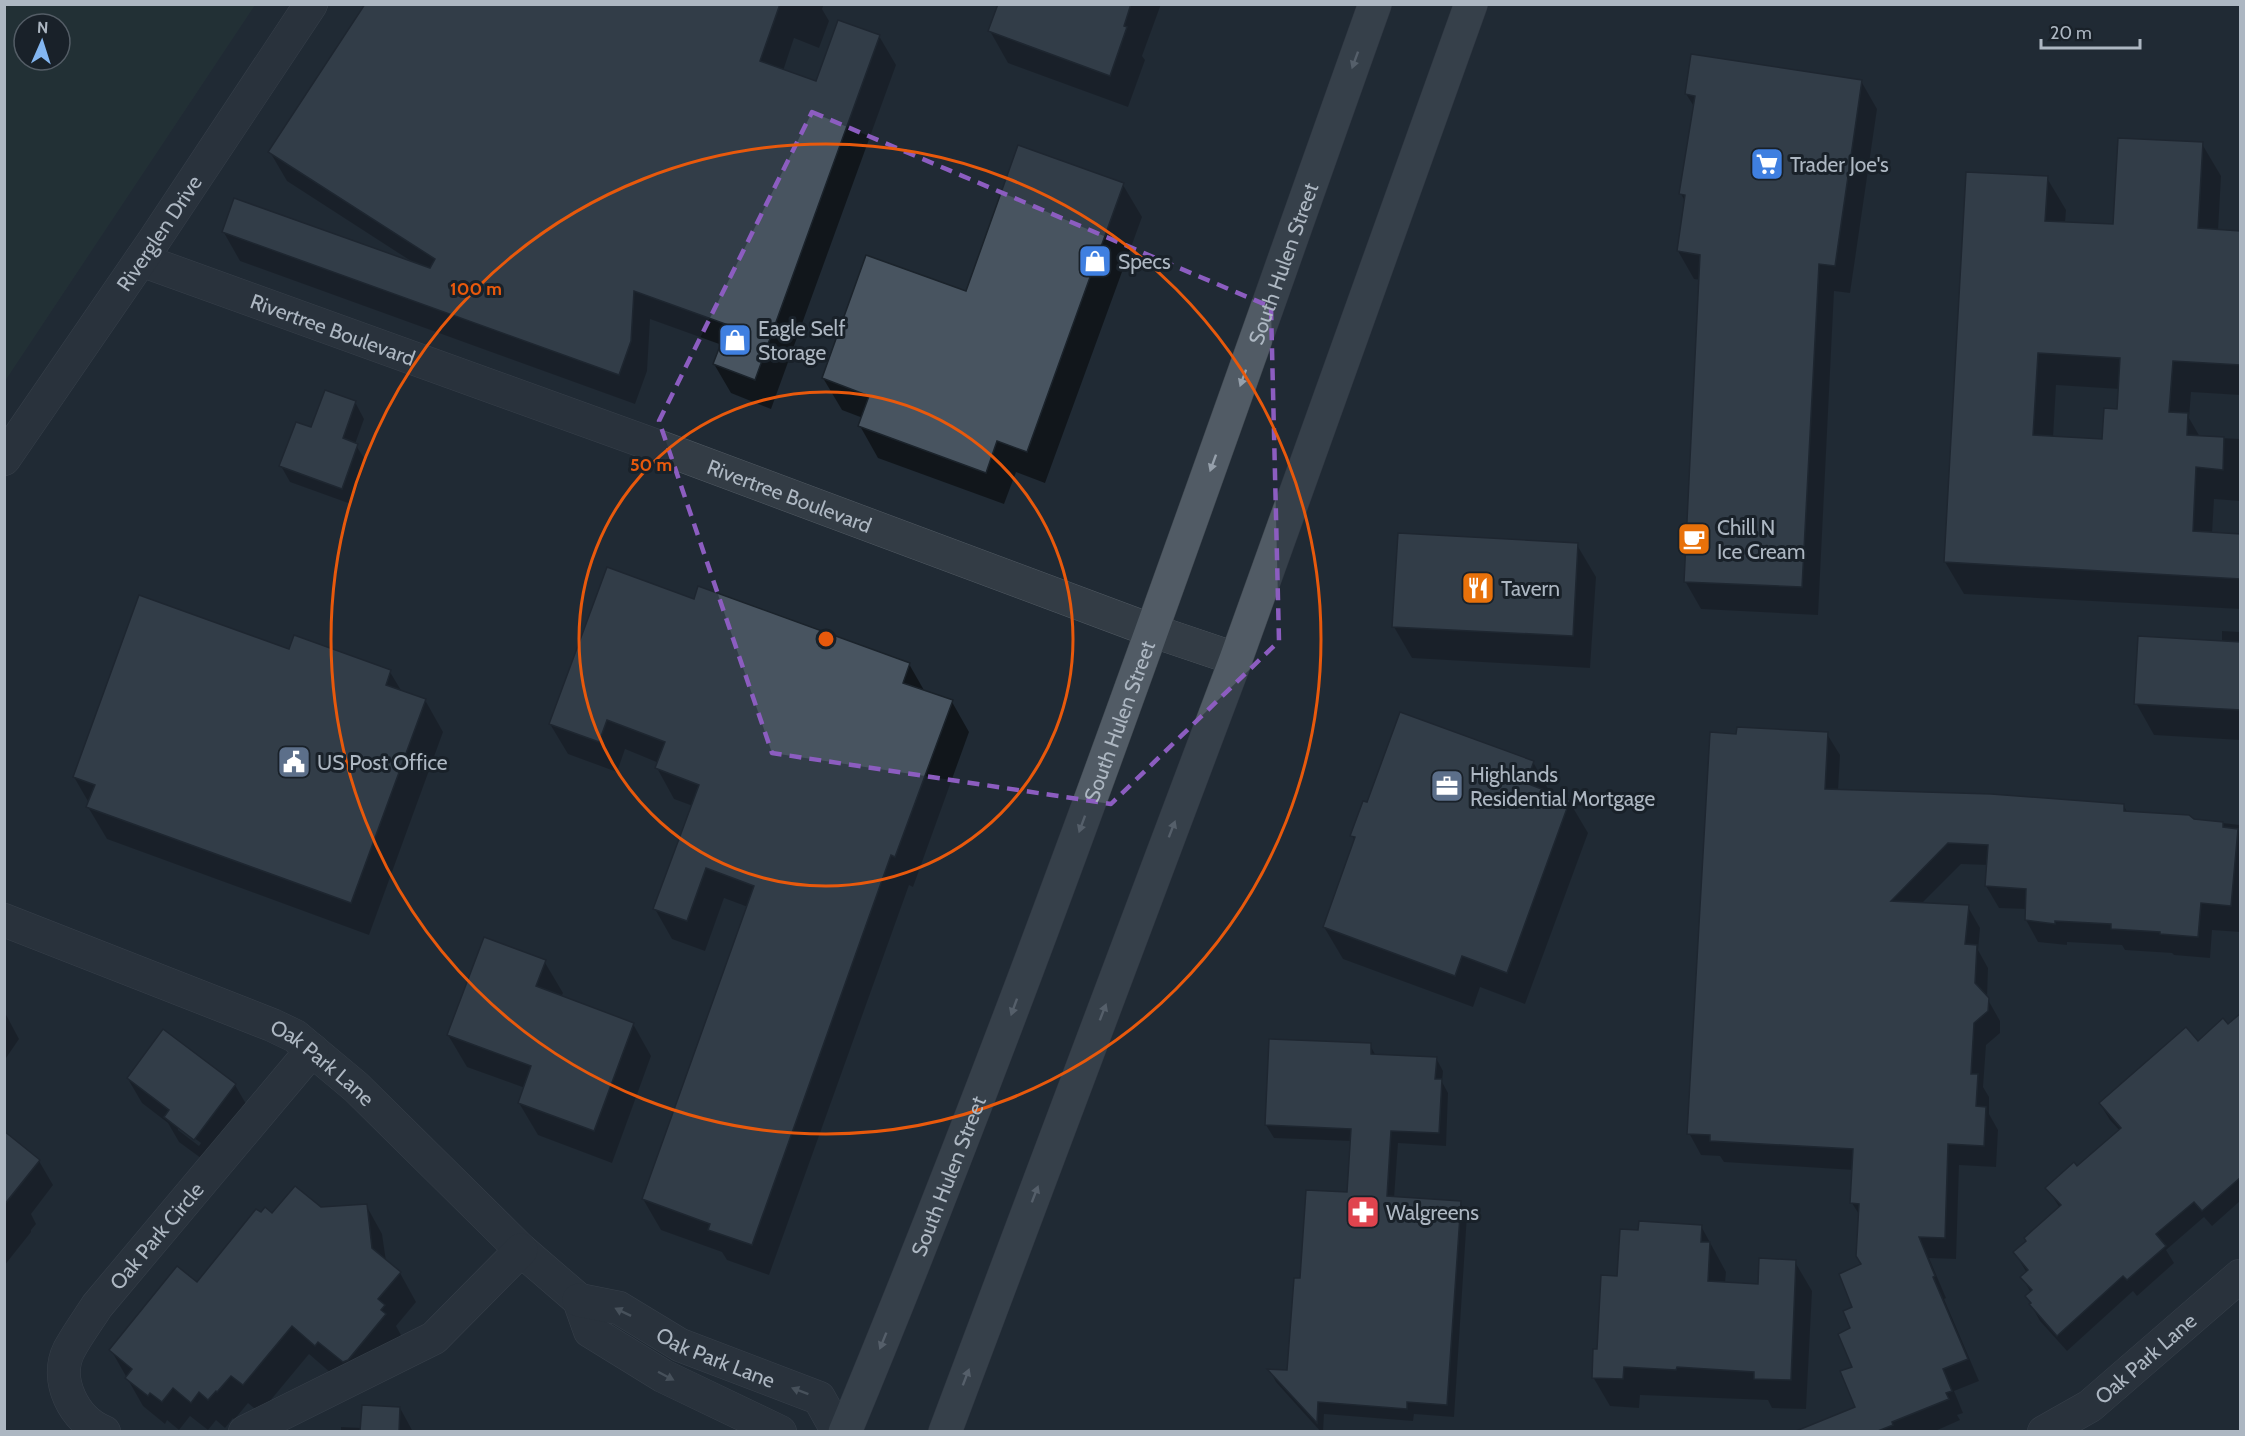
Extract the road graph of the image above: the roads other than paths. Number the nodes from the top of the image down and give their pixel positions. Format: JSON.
{"nodes":[{"id":1,"x":311,"y":4,"type":"edge"},
{"id":2,"x":1375,"y":4,"type":"edge"},
{"id":3,"x":1471,"y":4,"type":"edge"},
{"id":4,"x":141,"y":260,"type":"junction"},
{"id":5,"x":4,"y":459,"type":"edge"},
{"id":6,"x":1153,"y":631,"type":"junction"},
{"id":7,"x":1236,"y":659,"type":"junction"},
{"id":8,"x":4,"y":920,"type":"edge"},
{"id":9,"x":312,"y":1050,"type":"junction"},
{"id":10,"x":521,"y":1250,"type":"junction"},
{"id":11,"x":2241,"y":1276,"type":"edge"},
{"id":12,"x":579,"y":1300,"type":"junction"},
{"id":13,"x":104,"y":1431,"type":"edge"},
{"id":14,"x":245,"y":1431,"type":"edge"},
{"id":15,"x":780,"y":1431,"type":"edge"},
{"id":16,"x":838,"y":1431,"type":"edge"},
{"id":17,"x":845,"y":1431,"type":"edge"},
{"id":18,"x":945,"y":1431,"type":"edge"},
{"id":19,"x":2044,"y":1431,"type":"edge"}],
"edges":[{"from":1,"to":4,"type":"street","name":"Riverglen Drive"},
{"from":2,"to":6,"type":"main road","name":"South Hulen Street","one_way":true},
{"from":3,"to":7,"type":"main road"},
{"from":4,"to":5,"type":"street","name":"Riverglen Drive"},
{"from":4,"to":6,"type":"street","name":"Rivertree Boulevard"},
{"from":6,"to":7,"type":"street","name":"Rivertree Boulevard"},
{"from":6,"to":17,"type":"main road","name":"South Hulen Street","one_way":true},
{"from":18,"to":7,"type":"main road","one_way":true},
{"from":8,"to":9,"type":"street","name":"Oak Park Lane"},
{"from":9,"to":10,"type":"street","name":"Oak Park Lane"},
{"from":9,"to":13,"type":"street","name":"Oak Park Circle"},
{"from":10,"to":12,"type":"street","name":"Oak Park Lane"},
{"from":10,"to":14,"type":"street"},
{"from":11,"to":19,"type":"street","name":"Oak Park Lane"},
{"from":12,"to":15,"type":"street","name":"Oak Park Lane","one_way":true},
{"from":16,"to":12,"type":"street","name":"Oak Park Lane","one_way":true}]}
